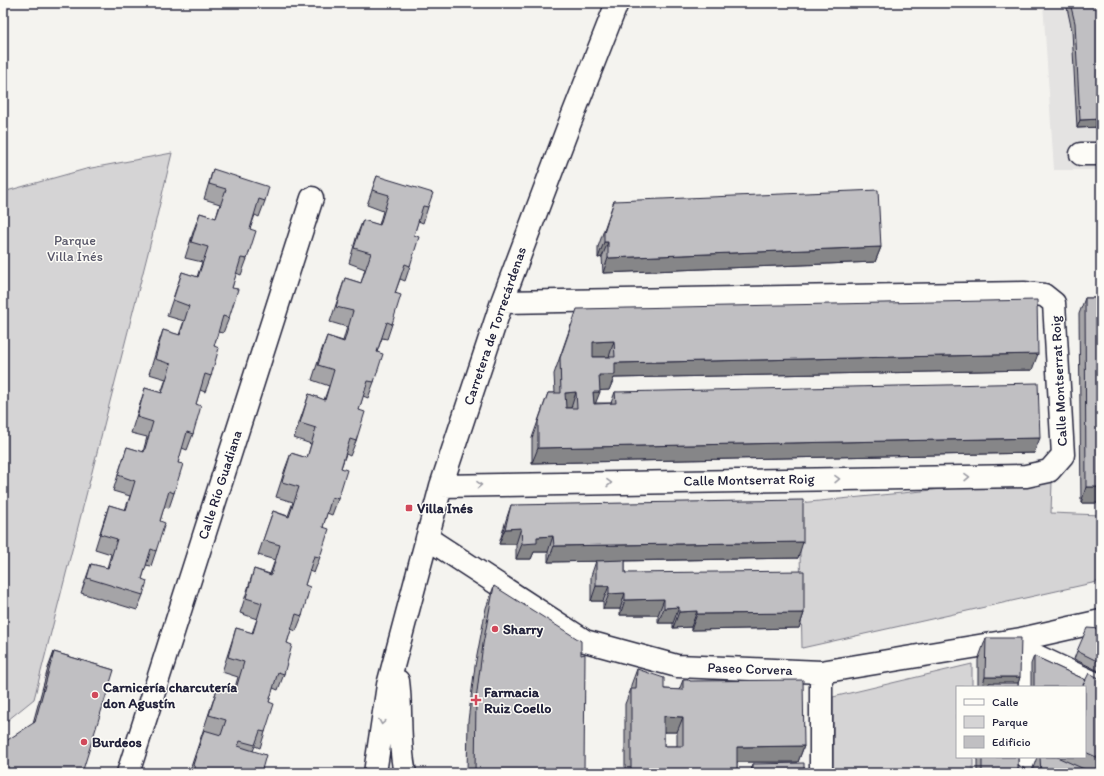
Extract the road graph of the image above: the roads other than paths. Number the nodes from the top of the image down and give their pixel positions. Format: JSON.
{"nodes":[{"id":1,"x":617,"y":3,"type":"edge"},
{"id":2,"x":312,"y":198,"type":"dead end"},
{"id":3,"x":502,"y":302,"type":"junction"},
{"id":4,"x":440,"y":486,"type":"junction"},
{"id":5,"x":427,"y":538,"type":"junction"},
{"id":6,"x":1101,"y":621,"type":"edge"},
{"id":7,"x":1022,"y":644,"type":"junction"},
{"id":8,"x":396,"y":656,"type":"junction"},
{"id":9,"x":821,"y":672,"type":"junction"},
{"id":10,"x":1024,"y":686,"type":"edge"},
{"id":11,"x":1101,"y":686,"type":"edge"},
{"id":12,"x":1023,"y":758,"type":"edge"},
{"id":13,"x":1028,"y":758,"type":"edge"},
{"id":14,"x":128,"y":773,"type":"edge"},
{"id":15,"x":375,"y":773,"type":"edge"},
{"id":16,"x":405,"y":773,"type":"edge"},
{"id":17,"x":821,"y":773,"type":"edge"},
{"id":18,"x":1024,"y":773,"type":"edge"},
{"id":19,"x":1061,"y":773,"type":"edge"}],
"edges":[{"from":1,"to":3,"type":"street","name":"Carretera de Torrecárdenas"},
{"from":2,"to":14,"type":"street","name":"Calle Río Guadiana"},
{"from":3,"to":4,"type":"street","name":"Carretera de Torrecárdenas"},
{"from":4,"to":3,"type":"street","name":"Calle Montserrat Roig","one_way":true},
{"from":4,"to":5,"type":"street","name":"Carretera de Torrecárdenas"},
{"from":5,"to":8,"type":"street","name":"Carretera de Torrecárdenas"},
{"from":5,"to":9,"type":"street","name":"Paseo Corvera"},
{"from":6,"to":7,"type":"street","name":"Paseo Corvera"},
{"from":7,"to":9,"type":"street","name":"Paseo Corvera"},
{"from":7,"to":10,"type":"street"},
{"from":7,"to":11,"type":"street"},
{"from":8,"to":15,"type":"street","name":"Carretera de Torrecárdenas","one_way":true},
{"from":8,"to":16,"type":"street","name":"Carretera de Torrecárdenas"},
{"from":9,"to":17,"type":"street"},
{"from":12,"to":18,"type":"street"},
{"from":13,"to":19,"type":"street"}]}
